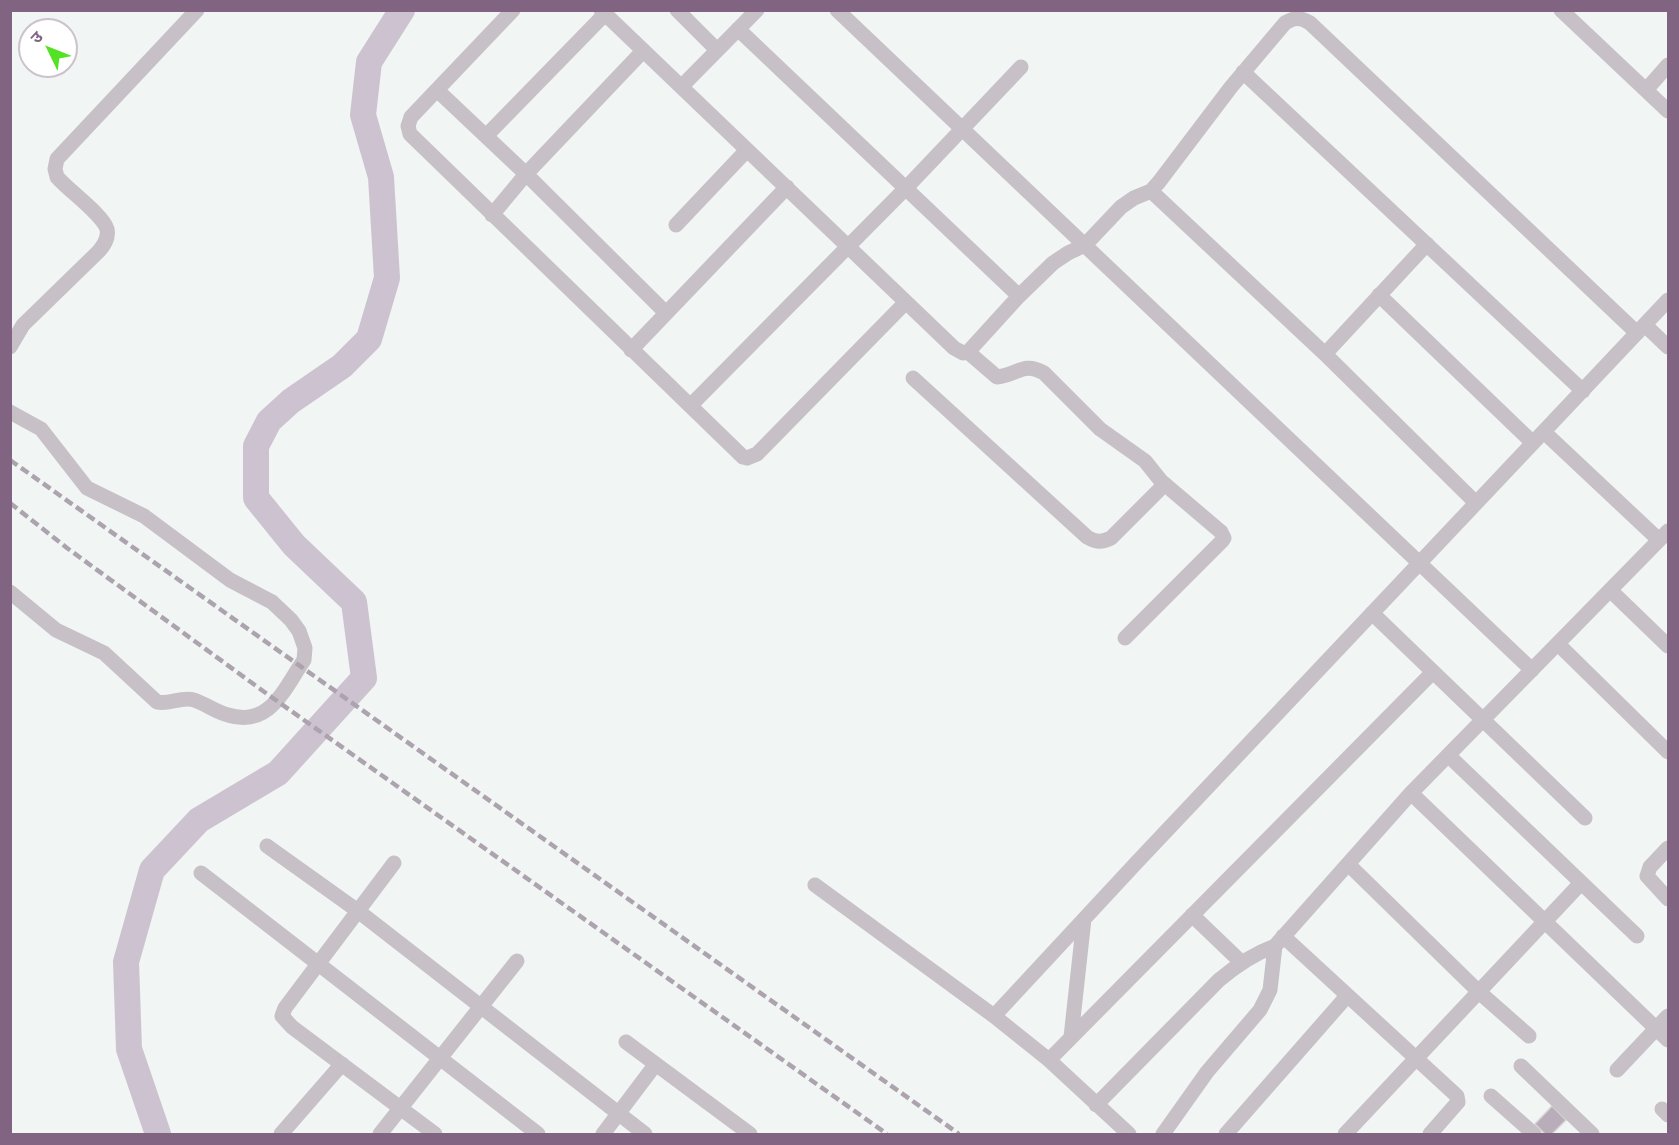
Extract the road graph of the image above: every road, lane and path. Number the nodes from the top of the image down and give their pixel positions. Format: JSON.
{"nodes":[{"id":1,"x":197,"y":10,"type":"edge"},
{"id":2,"x":513,"y":10,"type":"edge"},
{"id":3,"x":677,"y":10,"type":"edge"},
{"id":4,"x":757,"y":10,"type":"edge"},
{"id":5,"x":837,"y":10,"type":"edge"},
{"id":6,"x":1561,"y":10,"type":"edge"},
{"id":7,"x":603,"y":12,"type":"edge"},
{"id":8,"x":738,"y":29,"type":"junction"},
{"id":9,"x":717,"y":50,"type":"junction"},
{"id":10,"x":643,"y":51,"type":"junction"},
{"id":11,"x":1668,"y":65,"type":"edge"},
{"id":12,"x":1022,"y":67,"type":"dead end"},
{"id":13,"x":1243,"y":72,"type":"junction"},
{"id":14,"x":681,"y":87,"type":"junction"},
{"id":15,"x":437,"y":90,"type":"junction"},
{"id":16,"x":1646,"y":90,"type":"junction"},
{"id":17,"x":1668,"y":111,"type":"edge"},
{"id":18,"x":962,"y":130,"type":"junction"},
{"id":19,"x":486,"y":136,"type":"junction"},
{"id":20,"x":747,"y":150,"type":"junction"},
{"id":21,"x":526,"y":174,"type":"junction"},
{"id":22,"x":787,"y":187,"type":"junction"},
{"id":23,"x":906,"y":188,"type":"junction"},
{"id":24,"x":1150,"y":190,"type":"junction"},
{"id":25,"x":492,"y":215,"type":"junction"},
{"id":26,"x":676,"y":225,"type":"dead end"},
{"id":27,"x":1426,"y":244,"type":"junction"},
{"id":28,"x":1085,"y":245,"type":"junction"},
{"id":29,"x":848,"y":247,"type":"junction"},
{"id":30,"x":1379,"y":295,"type":"junction"},
{"id":31,"x":1019,"y":296,"type":"junction"},
{"id":32,"x":1668,"y":300,"type":"edge"},
{"id":33,"x":906,"y":302,"type":"junction"},
{"id":34,"x":666,"y":313,"type":"junction"},
{"id":35,"x":1641,"y":329,"type":"junction"},
{"id":36,"x":10,"y":347,"type":"edge"},
{"id":37,"x":1668,"y":347,"type":"edge"},
{"id":38,"x":631,"y":350,"type":"junction"},
{"id":39,"x":968,"y":352,"type":"junction"},
{"id":40,"x":1325,"y":354,"type":"junction"},
{"id":41,"x":913,"y":378,"type":"dead end"},
{"id":42,"x":1583,"y":390,"type":"junction"},
{"id":43,"x":691,"y":405,"type":"junction"},
{"id":44,"x":10,"y":412,"type":"edge"},
{"id":45,"x":1544,"y":432,"type":"junction"},
{"id":46,"x":1533,"y":443,"type":"junction"},
{"id":47,"x":1165,"y":484,"type":"junction"},
{"id":48,"x":1476,"y":503,"type":"junction"},
{"id":49,"x":1664,"y":536,"type":"edge"},
{"id":50,"x":1419,"y":564,"type":"junction"},
{"id":51,"x":1610,"y":590,"type":"junction"},
{"id":52,"x":10,"y":592,"type":"edge"},
{"id":53,"x":1372,"y":614,"type":"junction"},
{"id":54,"x":1125,"y":638,"type":"dead end"},
{"id":55,"x":1558,"y":644,"type":"junction"},
{"id":56,"x":1668,"y":646,"type":"edge"},
{"id":57,"x":1532,"y":670,"type":"junction"},
{"id":58,"x":1433,"y":672,"type":"junction"},
{"id":59,"x":1483,"y":720,"type":"junction"},
{"id":60,"x":1668,"y":752,"type":"edge"},
{"id":61,"x":1449,"y":756,"type":"junction"},
{"id":62,"x":1411,"y":793,"type":"junction"},
{"id":63,"x":1585,"y":818,"type":"dead end"},
{"id":64,"x":267,"y":846,"type":"dead end"},
{"id":65,"x":1668,"y":848,"type":"edge"},
{"id":66,"x":394,"y":863,"type":"dead end"},
{"id":67,"x":1348,"y":864,"type":"junction"},
{"id":68,"x":201,"y":873,"type":"dead end"},
{"id":69,"x":1581,"y":883,"type":"junction"},
{"id":70,"x":815,"y":885,"type":"dead end"},
{"id":71,"x":1668,"y":899,"type":"edge"},
{"id":72,"x":358,"y":911,"type":"junction"},
{"id":73,"x":1192,"y":915,"type":"junction"},
{"id":74,"x":1084,"y":919,"type":"junction"},
{"id":75,"x":1544,"y":922,"type":"junction"},
{"id":76,"x":1637,"y":936,"type":"dead end"},
{"id":77,"x":1279,"y":941,"type":"junction"},
{"id":78,"x":518,"y":961,"type":"dead end"},
{"id":79,"x":1241,"y":962,"type":"junction"},
{"id":80,"x":319,"y":963,"type":"junction"},
{"id":81,"x":1479,"y":992,"type":"junction"},
{"id":82,"x":1347,"y":996,"type":"junction"},
{"id":83,"x":481,"y":1007,"type":"junction"},
{"id":84,"x":994,"y":1016,"type":"junction"},
{"id":85,"x":1668,"y":1016,"type":"edge"},
{"id":86,"x":1657,"y":1029,"type":"junction"},
{"id":87,"x":1529,"y":1036,"type":"dead end"},
{"id":88,"x":1071,"y":1037,"type":"junction"},
{"id":89,"x":1668,"y":1040,"type":"edge"},
{"id":90,"x":626,"y":1042,"type":"dead end"},
{"id":91,"x":1416,"y":1058,"type":"junction"},
{"id":92,"x":440,"y":1059,"type":"junction"},
{"id":93,"x":1048,"y":1060,"type":"junction"},
{"id":94,"x":342,"y":1064,"type":"junction"},
{"id":95,"x":655,"y":1065,"type":"junction"},
{"id":96,"x":1521,"y":1066,"type":"dead end"},
{"id":97,"x":1617,"y":1070,"type":"dead end"},
{"id":98,"x":1491,"y":1096,"type":"dead end"},
{"id":99,"x":1096,"y":1105,"type":"junction"},
{"id":100,"x":401,"y":1108,"type":"junction"},
{"id":101,"x":619,"y":1115,"type":"junction"},
{"id":102,"x":281,"y":1134,"type":"edge"},
{"id":103,"x":380,"y":1134,"type":"edge"},
{"id":104,"x":435,"y":1134,"type":"edge"},
{"id":105,"x":537,"y":1134,"type":"edge"},
{"id":106,"x":603,"y":1134,"type":"edge"},
{"id":107,"x":645,"y":1134,"type":"edge"},
{"id":108,"x":750,"y":1134,"type":"edge"},
{"id":109,"x":1129,"y":1134,"type":"edge"},
{"id":110,"x":1163,"y":1134,"type":"edge"},
{"id":111,"x":1226,"y":1134,"type":"edge"},
{"id":112,"x":1345,"y":1134,"type":"edge"},
{"id":113,"x":1430,"y":1134,"type":"edge"},
{"id":114,"x":1534,"y":1134,"type":"edge"},
{"id":115,"x":1592,"y":1134,"type":"edge"}],
"edges":[{"from":1,"to":36,"type":"street"},
{"from":2,"to":15,"type":"street"},
{"from":3,"to":9,"type":"street"},
{"from":4,"to":8,"type":"street"},
{"from":5,"to":18,"type":"street"},
{"from":6,"to":16,"type":"street"},
{"from":7,"to":10,"type":"street"},
{"from":7,"to":19,"type":"street"},
{"from":8,"to":9,"type":"street"},
{"from":8,"to":23,"type":"street"},
{"from":9,"to":14,"type":"street"},
{"from":10,"to":14,"type":"street"},
{"from":10,"to":21,"type":"street"},
{"from":11,"to":16,"type":"street"},
{"from":12,"to":18,"type":"street"},
{"from":13,"to":24,"type":"street"},
{"from":13,"to":27,"type":"street"},
{"from":13,"to":35,"type":"street"},
{"from":14,"to":20,"type":"street"},
{"from":15,"to":19,"type":"street"},
{"from":15,"to":25,"type":"street"},
{"from":16,"to":17,"type":"street"},
{"from":18,"to":23,"type":"street"},
{"from":18,"to":28,"type":"street"},
{"from":19,"to":21,"type":"street"},
{"from":20,"to":22,"type":"street"},
{"from":20,"to":26,"type":"street"},
{"from":21,"to":25,"type":"street"},
{"from":21,"to":34,"type":"street"},
{"from":22,"to":29,"type":"street"},
{"from":22,"to":34,"type":"street"},
{"from":23,"to":29,"type":"street"},
{"from":23,"to":31,"type":"street"},
{"from":24,"to":28,"type":"street"},
{"from":24,"to":40,"type":"street"},
{"from":25,"to":38,"type":"street"},
{"from":27,"to":30,"type":"street"},
{"from":27,"to":42,"type":"street"},
{"from":28,"to":31,"type":"street"},
{"from":28,"to":50,"type":"street"},
{"from":29,"to":33,"type":"street"},
{"from":29,"to":43,"type":"street"},
{"from":30,"to":40,"type":"street"},
{"from":30,"to":46,"type":"street"},
{"from":31,"to":39,"type":"street"},
{"from":32,"to":35,"type":"street"},
{"from":33,"to":39,"type":"street"},
{"from":33,"to":43,"type":"street"},
{"from":34,"to":38,"type":"street"},
{"from":35,"to":37,"type":"street"},
{"from":35,"to":42,"type":"street"},
{"from":38,"to":43,"type":"street"},
{"from":39,"to":47,"type":"street"},
{"from":40,"to":48,"type":"street"},
{"from":41,"to":47,"type":"street"},
{"from":42,"to":45,"type":"street"},
{"from":44,"to":52,"type":"street"},
{"from":45,"to":46,"type":"street"},
{"from":45,"to":49,"type":"street"},
{"from":46,"to":48,"type":"street"},
{"from":47,"to":54,"type":"street"},
{"from":48,"to":50,"type":"street"},
{"from":49,"to":51,"type":"street"},
{"from":50,"to":53,"type":"street"},
{"from":50,"to":57,"type":"street"},
{"from":51,"to":55,"type":"street"},
{"from":51,"to":56,"type":"street"},
{"from":53,"to":58,"type":"street"},
{"from":53,"to":74,"type":"street"},
{"from":55,"to":57,"type":"street"},
{"from":55,"to":60,"type":"street"},
{"from":57,"to":59,"type":"street"},
{"from":58,"to":59,"type":"street"},
{"from":58,"to":73,"type":"street"},
{"from":59,"to":61,"type":"street"},
{"from":59,"to":63,"type":"street"},
{"from":61,"to":62,"type":"street"},
{"from":61,"to":69,"type":"street"},
{"from":62,"to":67,"type":"street"},
{"from":62,"to":75,"type":"street"},
{"from":64,"to":72,"type":"street"},
{"from":65,"to":71,"type":"street"},
{"from":66,"to":72,"type":"street"},
{"from":67,"to":77,"type":"street"},
{"from":67,"to":81,"type":"street"},
{"from":68,"to":80,"type":"street"},
{"from":69,"to":75,"type":"street"},
{"from":69,"to":76,"type":"street"},
{"from":70,"to":84,"type":"street"},
{"from":72,"to":80,"type":"street"},
{"from":72,"to":83,"type":"street"},
{"from":73,"to":79,"type":"street"},
{"from":73,"to":88,"type":"street"},
{"from":74,"to":84,"type":"street"},
{"from":74,"to":88,"type":"street"},
{"from":75,"to":81,"type":"street"},
{"from":75,"to":86,"type":"street"},
{"from":77,"to":79,"type":"street"},
{"from":77,"to":82,"type":"street"},
{"from":77,"to":110,"type":"street"},
{"from":78,"to":83,"type":"street"},
{"from":79,"to":99,"type":"street"},
{"from":80,"to":92,"type":"street"},
{"from":80,"to":94,"type":"street"},
{"from":81,"to":87,"type":"street"},
{"from":81,"to":91,"type":"street"},
{"from":82,"to":91,"type":"street"},
{"from":82,"to":111,"type":"street"},
{"from":83,"to":92,"type":"street"},
{"from":83,"to":101,"type":"street"},
{"from":84,"to":93,"type":"street"},
{"from":85,"to":86,"type":"street"},
{"from":86,"to":89,"type":"street"},
{"from":86,"to":97,"type":"street"},
{"from":88,"to":93,"type":"street"},
{"from":90,"to":95,"type":"street"},
{"from":91,"to":112,"type":"street"},
{"from":91,"to":113,"type":"street"},
{"from":92,"to":100,"type":"street"},
{"from":92,"to":105,"type":"street"},
{"from":93,"to":99,"type":"street"},
{"from":94,"to":100,"type":"street"},
{"from":94,"to":102,"type":"street"},
{"from":95,"to":101,"type":"street"},
{"from":95,"to":108,"type":"street"},
{"from":96,"to":115,"type":"street"},
{"from":98,"to":114,"type":"street"},
{"from":99,"to":109,"type":"street"},
{"from":100,"to":103,"type":"street"},
{"from":100,"to":104,"type":"street"},
{"from":101,"to":106,"type":"street"},
{"from":101,"to":107,"type":"street"}]}
